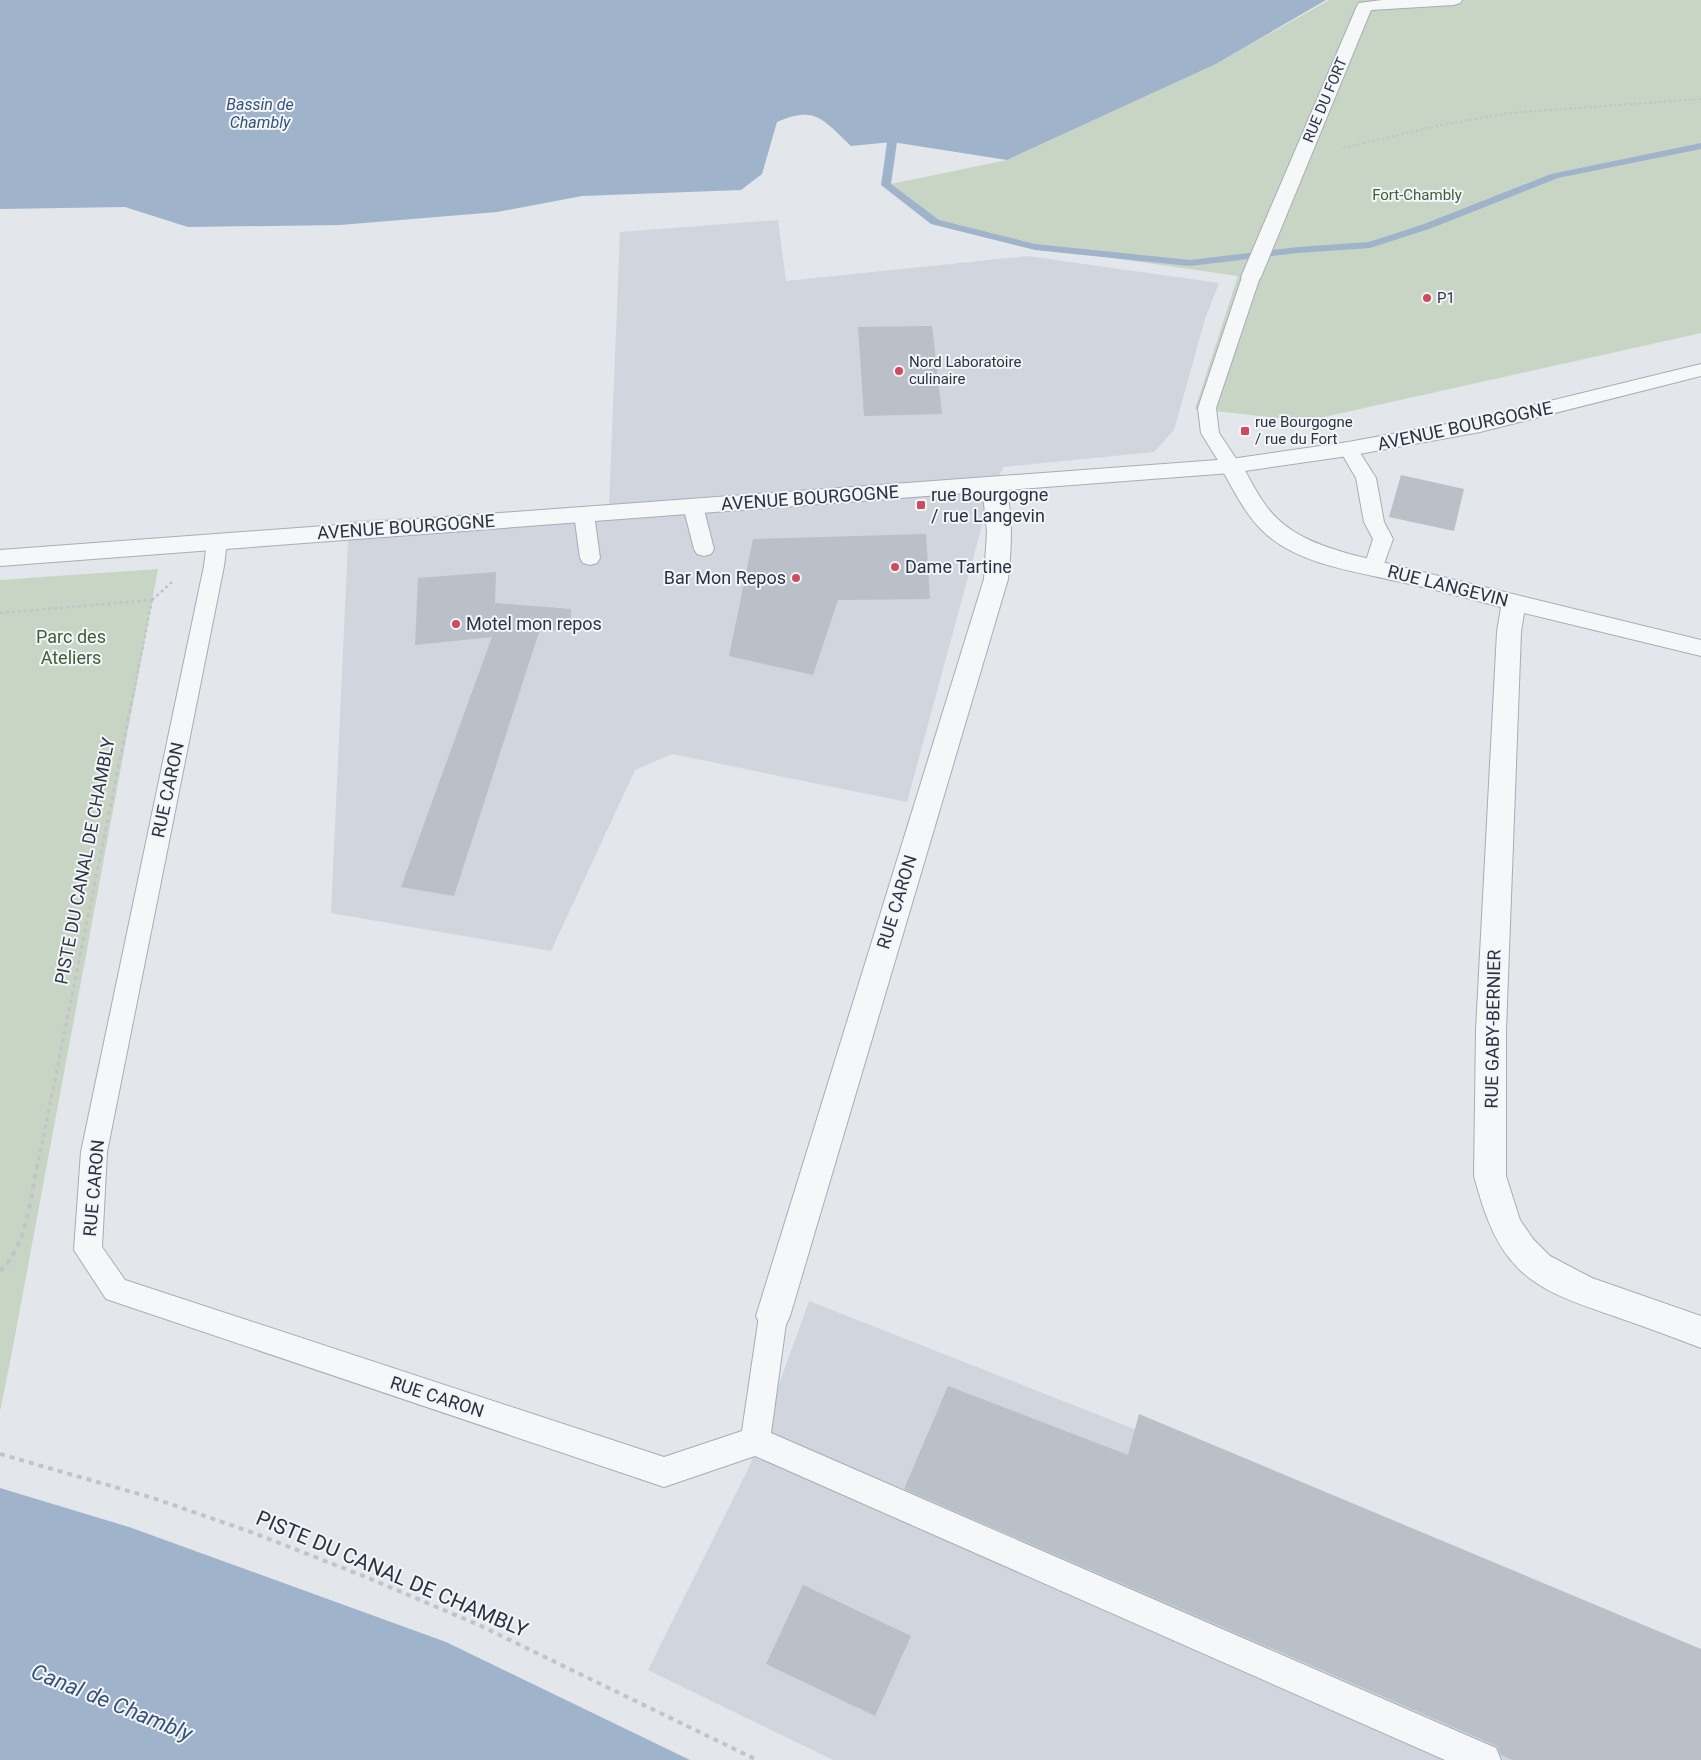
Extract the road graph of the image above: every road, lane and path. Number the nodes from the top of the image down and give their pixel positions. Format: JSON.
{"nodes":[{"id":1,"x":1454,"y":0,"type":"edge"},
{"id":2,"x":1701,"y":99,"type":"edge"},
{"id":3,"x":1301,"y":158,"type":"junction"},
{"id":4,"x":1257,"y":262,"type":"joint"},
{"id":5,"x":1701,"y":370,"type":"edge"},
{"id":6,"x":1348,"y":450,"type":"junction"},
{"id":7,"x":1231,"y":466,"type":"junction"},
{"id":8,"x":993,"y":485,"type":"junction"},
{"id":9,"x":694,"y":506,"type":"junction"},
{"id":10,"x":584,"y":514,"type":"junction"},
{"id":11,"x":217,"y":541,"type":"junction"},
{"id":12,"x":704,"y":549,"type":"dead end"},
{"id":13,"x":0,"y":558,"type":"edge"},
{"id":14,"x":590,"y":558,"type":"dead end"},
{"id":15,"x":1374,"y":567,"type":"junction"},
{"id":16,"x":1514,"y":602,"type":"junction"},
{"id":17,"x":0,"y":613,"type":"edge"},
{"id":18,"x":1701,"y":648,"type":"edge"},
{"id":19,"x":0,"y":1271,"type":"edge"},
{"id":20,"x":773,"y":1316,"type":"joint"},
{"id":21,"x":1701,"y":1332,"type":"edge"},
{"id":22,"x":755,"y":1441,"type":"junction"},
{"id":23,"x":0,"y":1454,"type":"edge"},
{"id":24,"x":757,"y":1760,"type":"edge"},
{"id":25,"x":1484,"y":1760,"type":"edge"}],
"edges":[{"from":1,"to":3,"type":"street","name":"RUE DU FORT"},
{"from":2,"to":3,"type":"path"},
{"from":3,"to":4,"type":"street","name":"RUE DU FORT"},
{"from":4,"to":7,"type":"lane"},
{"from":5,"to":6,"type":"street","name":"AVENUE BOURGOGNE"},
{"from":6,"to":7,"type":"street","name":"AVENUE BOURGOGNE"},
{"from":6,"to":15,"type":"lane"},
{"from":7,"to":8,"type":"street","name":"AVENUE BOURGOGNE"},
{"from":7,"to":15,"type":"street","name":"RUE LANGEVIN"},
{"from":8,"to":9,"type":"street","name":"AVENUE BOURGOGNE"},
{"from":8,"to":20,"type":"street","name":"RUE CARON"},
{"from":9,"to":10,"type":"street","name":"AVENUE BOURGOGNE"},
{"from":9,"to":12,"type":"lane"},
{"from":10,"to":11,"type":"street","name":"AVENUE BOURGOGNE"},
{"from":10,"to":14,"type":"lane"},
{"from":11,"to":13,"type":"street","name":"AVENUE BOURGOGNE"},
{"from":11,"to":22,"type":"lane","name":"RUE CARON"},
{"from":15,"to":16,"type":"street","name":"RUE LANGEVIN"},
{"from":16,"to":18,"type":"street","name":"RUE LANGEVIN"},
{"from":16,"to":21,"type":"street","name":"RUE GABY-BERNIER"},
{"from":17,"to":19,"type":"path","name":"PISTE DU CANAL DE CHAMBLY"},
{"from":20,"to":22,"type":"lane"},
{"from":22,"to":25,"type":"lane"},
{"from":23,"to":24,"type":"path","name":"PISTE DU CANAL DE CHAMBLY"}]}
